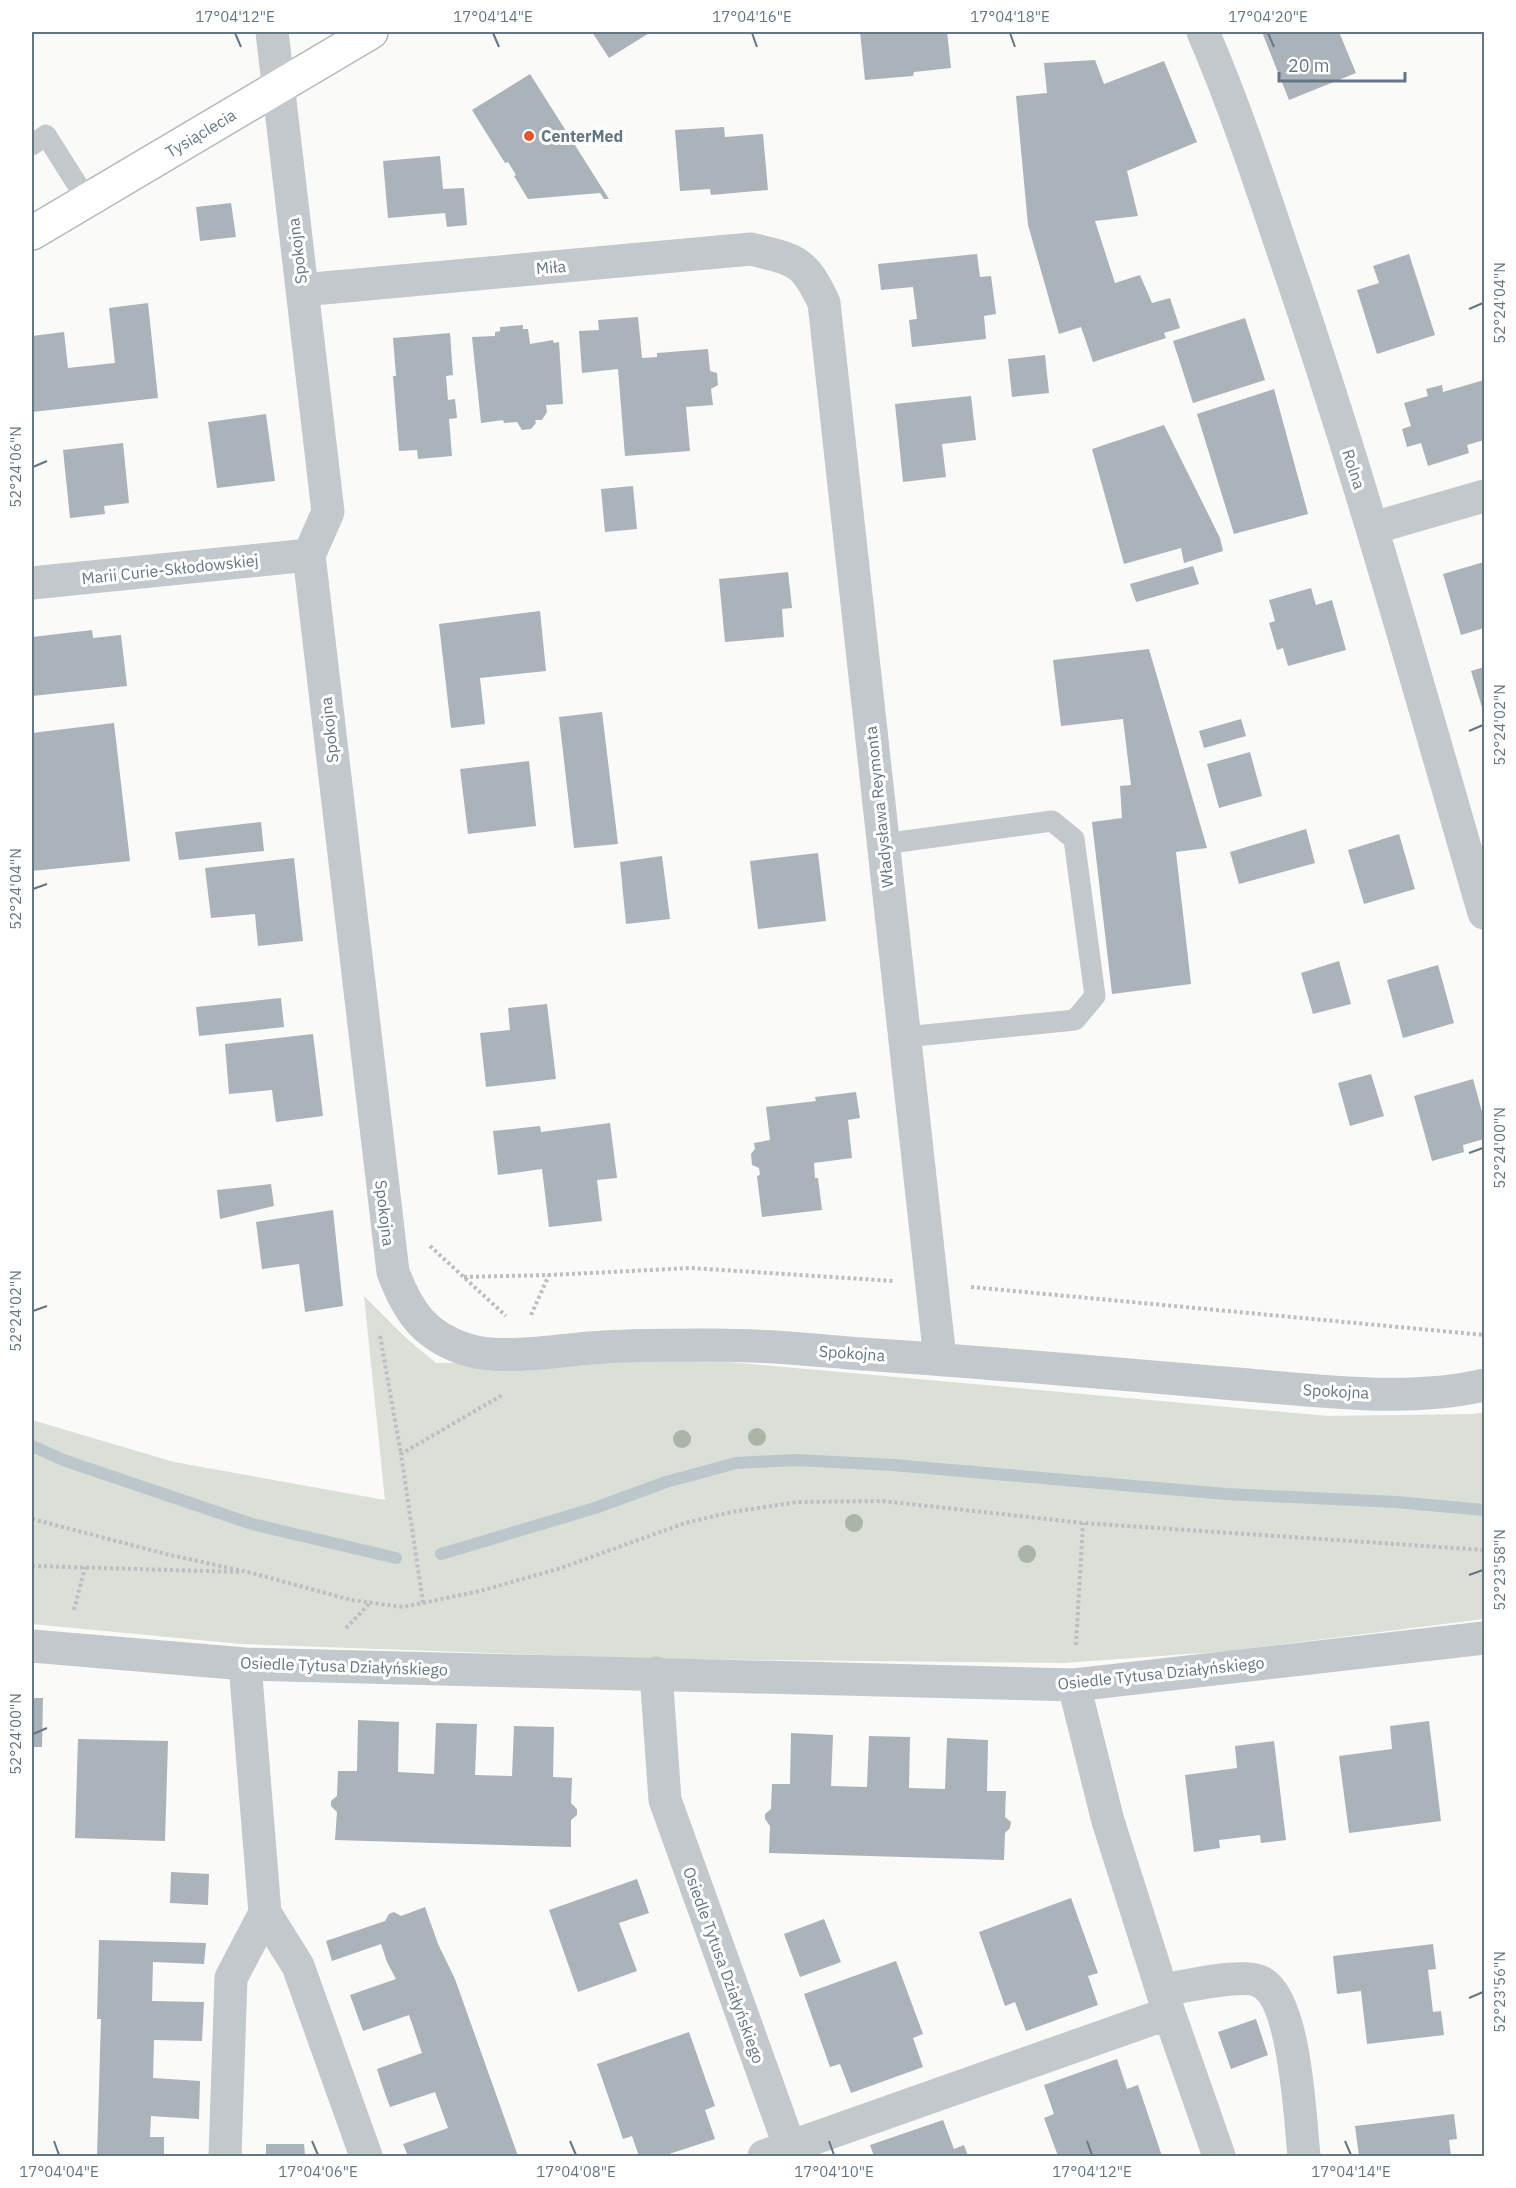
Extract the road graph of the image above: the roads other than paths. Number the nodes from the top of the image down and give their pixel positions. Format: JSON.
{"nodes":[{"id":1,"x":272,"y":32,"type":"edge"},
{"id":2,"x":371,"y":32,"type":"edge"},
{"id":3,"x":1203,"y":32,"type":"edge"},
{"id":4,"x":278,"y":87,"type":"junction"},
{"id":5,"x":32,"y":145,"type":"edge"},
{"id":6,"x":87,"y":200,"type":"junction"},
{"id":7,"x":32,"y":233,"type":"edge"},
{"id":8,"x":798,"y":263,"type":"joint"},
{"id":9,"x":302,"y":290,"type":"junction"},
{"id":10,"x":1485,"y":496,"type":"edge"},
{"id":11,"x":1373,"y":528,"type":"junction"},
{"id":12,"x":309,"y":555,"type":"junction"},
{"id":13,"x":32,"y":583,"type":"edge"},
{"id":14,"x":883,"y":844,"type":"junction"},
{"id":15,"x":1485,"y":913,"type":"edge"},
{"id":16,"x":905,"y":1037,"type":"junction"},
{"id":17,"x":940,"y":1359,"type":"junction"},
{"id":18,"x":1485,"y":1385,"type":"edge"},
{"id":19,"x":1485,"y":1638,"type":"edge"},
{"id":20,"x":32,"y":1646,"type":"edge"},
{"id":21,"x":245,"y":1664,"type":"junction"},
{"id":22,"x":657,"y":1673,"type":"junction"},
{"id":23,"x":1074,"y":1685,"type":"junction"},
{"id":24,"x":265,"y":1913,"type":"junction"},
{"id":25,"x":1165,"y":2002,"type":"junction"},
{"id":26,"x":782,"y":2154,"type":"edge"},
{"id":27,"x":225,"y":2157,"type":"edge"},
{"id":28,"x":366,"y":2157,"type":"edge"},
{"id":29,"x":1219,"y":2157,"type":"edge"},
{"id":30,"x":1304,"y":2157,"type":"edge"}],
"edges":[{"from":1,"to":4,"type":"street","name":"Spokojna"},
{"from":2,"to":4,"type":"street","name":"Tysiąclecia"},
{"from":3,"to":11,"type":"street","name":"Rolna"},
{"from":4,"to":6,"type":"street","name":"Tysiąclecia"},
{"from":4,"to":9,"type":"street","name":"Spokojna"},
{"from":5,"to":6,"type":"lane"},
{"from":6,"to":7,"type":"street","name":"Tysiąclecia"},
{"from":8,"to":9,"type":"street","name":"Miła"},
{"from":8,"to":14,"type":"street","name":"Władysława Reymonta"},
{"from":9,"to":12,"type":"street","name":"Spokojna"},
{"from":10,"to":11,"type":"street"},
{"from":11,"to":15,"type":"street","name":"Rolna"},
{"from":12,"to":13,"type":"street","name":"Marii Curie-Skłodowskiej"},
{"from":12,"to":17,"type":"street","name":"Spokojna"},
{"from":14,"to":16,"type":"street","name":"Władysława Reymonta"},
{"from":14,"to":16,"type":"lane"},
{"from":16,"to":17,"type":"street","name":"Władysława Reymonta"},
{"from":17,"to":18,"type":"street","name":"Spokojna"},
{"from":19,"to":23,"type":"street","name":"Osiedle Tytusa Działyńskiego"},
{"from":20,"to":21,"type":"street","name":"Osiedle Tytusa Działyńskiego"},
{"from":21,"to":22,"type":"street","name":"Osiedle Tytusa Działyńskiego"},
{"from":21,"to":24,"type":"street"},
{"from":22,"to":23,"type":"street","name":"Osiedle Tytusa Działyńskiego"},
{"from":22,"to":26,"type":"street","name":"Osiedle Tytusa Działyńskiego"},
{"from":23,"to":25,"type":"street"},
{"from":24,"to":27,"type":"street"},
{"from":24,"to":28,"type":"street"},
{"from":25,"to":26,"type":"street","name":"Osiedle Tytusa Działyńskiego"},
{"from":25,"to":29,"type":"street"},
{"from":25,"to":30,"type":"street","name":"Osiedle Tytusa Działyńskiego"}]}
